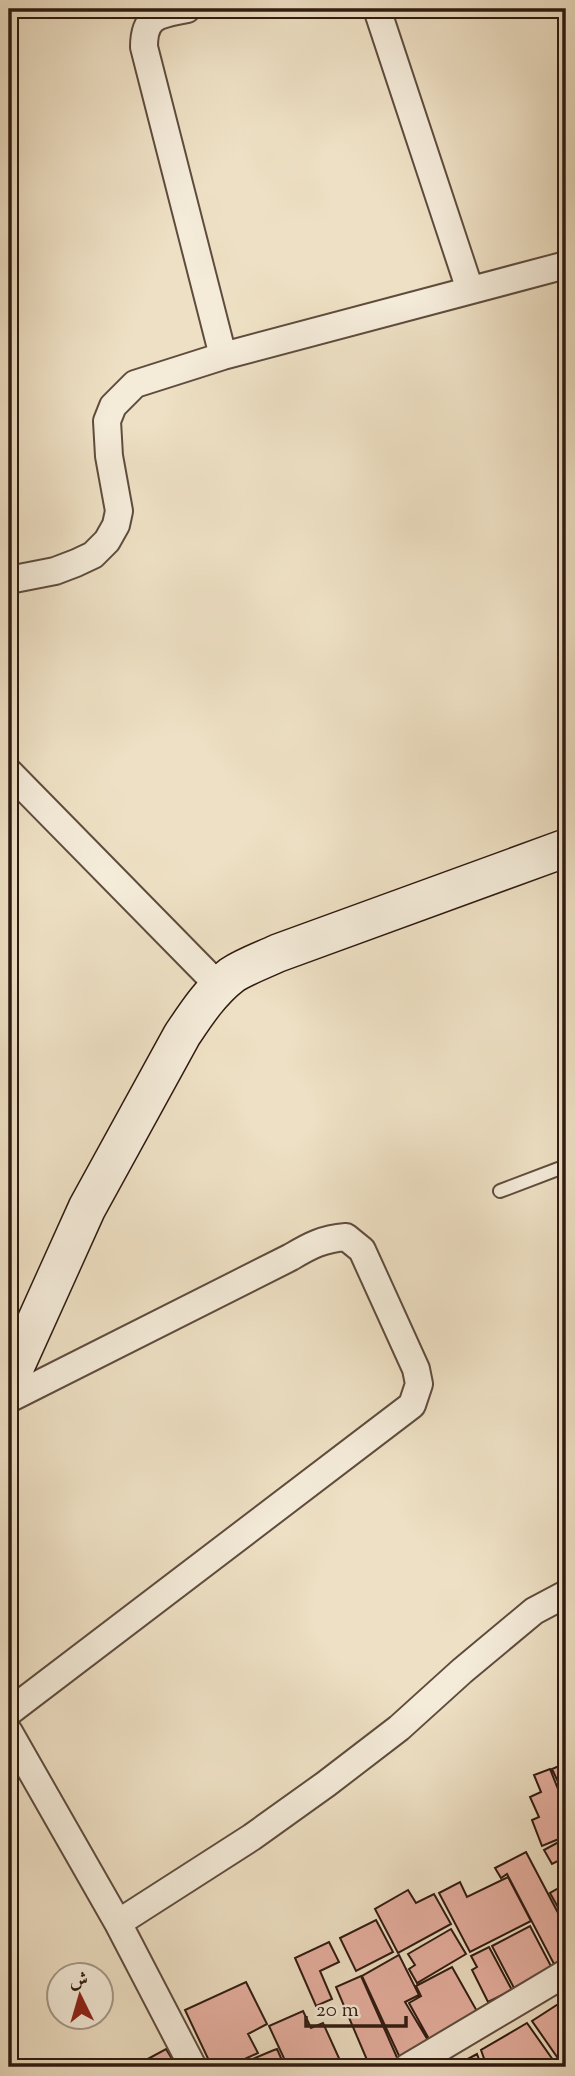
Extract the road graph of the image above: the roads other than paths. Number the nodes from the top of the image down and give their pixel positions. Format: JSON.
{"nodes":[{"id":1,"x":187,"y":9,"type":"edge"},
{"id":2,"x":376,"y":9,"type":"edge"},
{"id":3,"x":566,"y":265,"type":"edge"},
{"id":4,"x":470,"y":290,"type":"junction"},
{"id":5,"x":223,"y":356,"type":"junction"},
{"id":6,"x":9,"y":580,"type":"edge"},
{"id":7,"x":9,"y":772,"type":"edge"},
{"id":8,"x":566,"y":848,"type":"edge"},
{"id":9,"x":220,"y":987,"type":"junction"},
{"id":10,"x":566,"y":1166,"type":"edge"},
{"id":11,"x":500,"y":1191,"type":"dead end"},
{"id":12,"x":9,"y":1381,"type":"edge"},
{"id":13,"x":9,"y":1399,"type":"edge"},
{"id":14,"x":566,"y":1594,"type":"edge"},
{"id":15,"x":9,"y":1712,"type":"edge"},
{"id":16,"x":9,"y":1732,"type":"edge"},
{"id":17,"x":118,"y":1923,"type":"junction"},
{"id":18,"x":566,"y":1973,"type":"edge"},
{"id":19,"x":192,"y":2067,"type":"edge"},
{"id":20,"x":408,"y":2067,"type":"edge"}],
"edges":[{"from":1,"to":5,"type":"street"},
{"from":2,"to":4,"type":"street"},
{"from":3,"to":4,"type":"street"},
{"from":4,"to":5,"type":"street"},
{"from":5,"to":6,"type":"street"},
{"from":7,"to":9,"type":"street"},
{"from":8,"to":9,"type":"street"},
{"from":9,"to":12,"type":"street"},
{"from":10,"to":11,"type":"lane"},
{"from":13,"to":15,"type":"street"},
{"from":14,"to":17,"type":"street"},
{"from":16,"to":17,"type":"street"},
{"from":17,"to":19,"type":"street"},
{"from":18,"to":20,"type":"street"}]}
